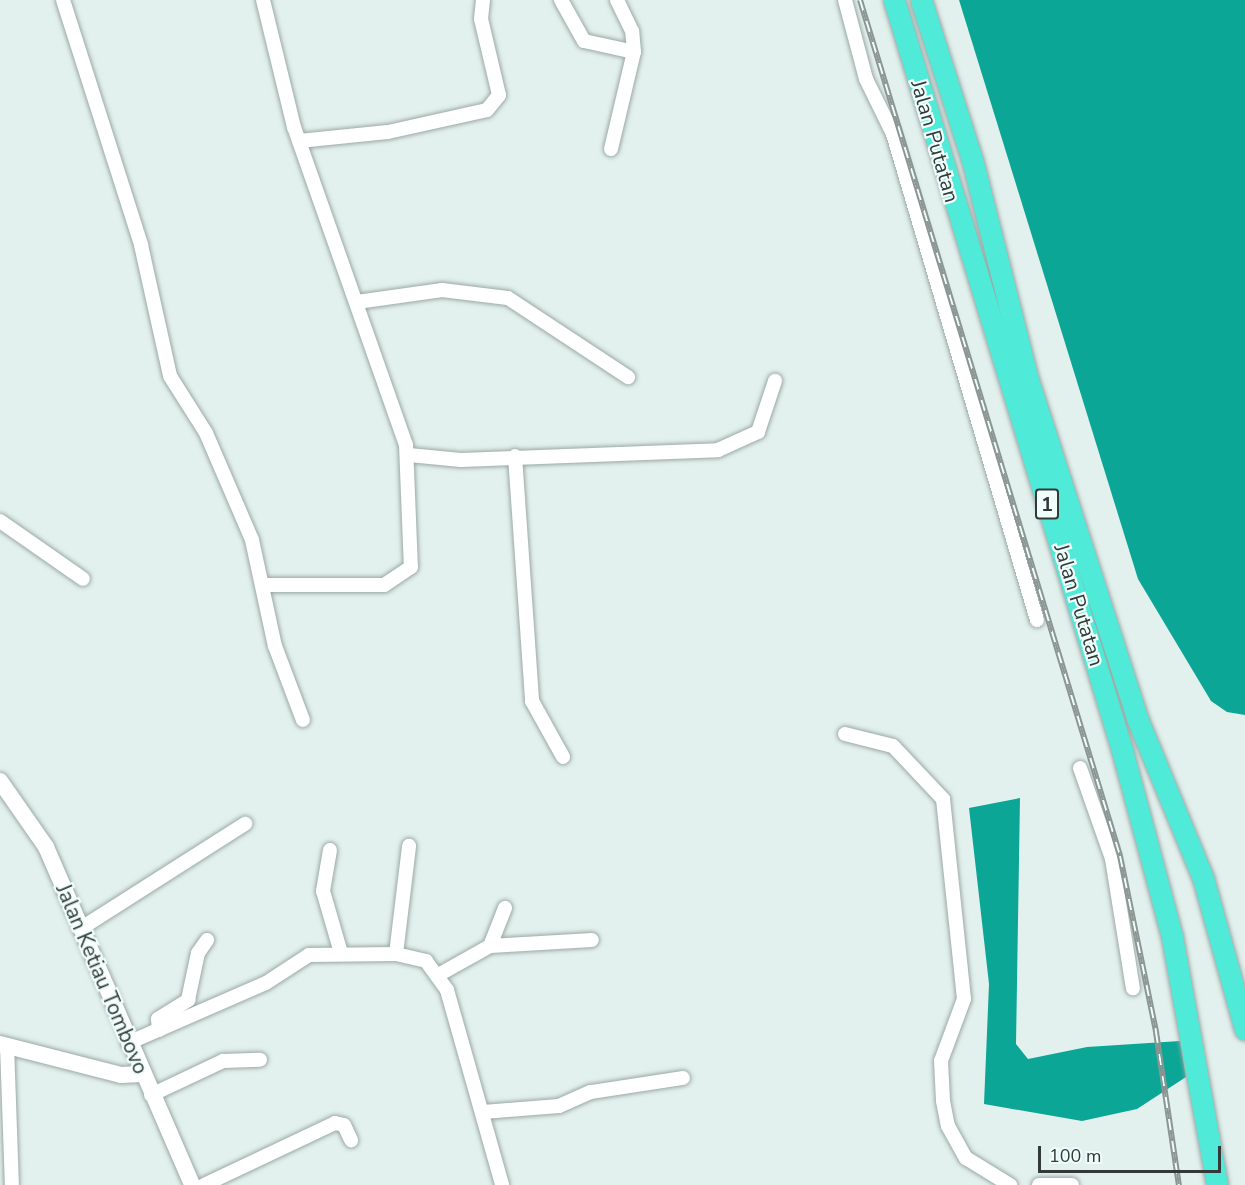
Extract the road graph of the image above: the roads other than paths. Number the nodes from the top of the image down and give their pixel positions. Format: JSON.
{"nodes":[{"id":1,"x":63,"y":0,"type":"edge"},
{"id":2,"x":263,"y":0,"type":"edge"},
{"id":3,"x":483,"y":0,"type":"edge"},
{"id":4,"x":561,"y":0,"type":"edge"},
{"id":5,"x":617,"y":0,"type":"edge"},
{"id":6,"x":845,"y":0,"type":"edge"},
{"id":7,"x":894,"y":0,"type":"edge"},
{"id":8,"x":921,"y":0,"type":"edge"},
{"id":9,"x":634,"y":52,"type":"junction"},
{"id":10,"x":299,"y":141,"type":"junction"},
{"id":11,"x":611,"y":149,"type":"dead end"},
{"id":12,"x":357,"y":302,"type":"junction"},
{"id":13,"x":628,"y":377,"type":"dead end"},
{"id":14,"x":1028,"y":380,"type":"junction"},
{"id":15,"x":775,"y":381,"type":"dead end"},
{"id":16,"x":1024,"y":434,"type":"junction"},
{"id":17,"x":409,"y":456,"type":"junction"},
{"id":18,"x":515,"y":456,"type":"junction"},
{"id":19,"x":0,"y":521,"type":"edge"},
{"id":20,"x":83,"y":579,"type":"dead end"},
{"id":21,"x":263,"y":585,"type":"junction"},
{"id":22,"x":1108,"y":619,"type":"junction"},
{"id":23,"x":1037,"y":620,"type":"dead end"},
{"id":24,"x":1093,"y":648,"type":"junction"},
{"id":25,"x":303,"y":720,"type":"dead end"},
{"id":26,"x":845,"y":734,"type":"dead end"},
{"id":27,"x":563,"y":757,"type":"dead end"},
{"id":28,"x":1080,"y":768,"type":"dead end"},
{"id":29,"x":0,"y":781,"type":"edge"},
{"id":30,"x":245,"y":824,"type":"dead end"},
{"id":31,"x":409,"y":846,"type":"dead end"},
{"id":32,"x":330,"y":850,"type":"dead end"},
{"id":33,"x":505,"y":908,"type":"dead end"},
{"id":34,"x":80,"y":929,"type":"junction"},
{"id":35,"x":207,"y":940,"type":"dead end"},
{"id":36,"x":592,"y":940,"type":"dead end"},
{"id":37,"x":490,"y":946,"type":"junction"},
{"id":38,"x":340,"y":954,"type":"junction"},
{"id":39,"x":396,"y":954,"type":"junction"},
{"id":40,"x":440,"y":974,"type":"junction"},
{"id":41,"x":1133,"y":988,"type":"dead end"},
{"id":42,"x":186,"y":1004,"type":"junction"},
{"id":43,"x":196,"y":1014,"type":"junction"},
{"id":44,"x":1245,"y":1029,"type":"edge"},
{"id":45,"x":159,"y":1030,"type":"junction"},
{"id":46,"x":128,"y":1043,"type":"junction"},
{"id":47,"x":4,"y":1044,"type":"edge"},
{"id":48,"x":260,"y":1060,"type":"dead end"},
{"id":49,"x":142,"y":1074,"type":"junction"},
{"id":50,"x":683,"y":1078,"type":"dead end"},
{"id":51,"x":152,"y":1095,"type":"junction"},
{"id":52,"x":483,"y":1113,"type":"junction"},
{"id":53,"x":351,"y":1140,"type":"dead end"},
{"id":54,"x":12,"y":1185,"type":"edge"},
{"id":55,"x":192,"y":1185,"type":"edge"},
{"id":56,"x":204,"y":1185,"type":"edge"},
{"id":57,"x":502,"y":1185,"type":"edge"},
{"id":58,"x":1010,"y":1185,"type":"edge"},
{"id":59,"x":1039,"y":1185,"type":"edge"},
{"id":60,"x":1072,"y":1185,"type":"edge"},
{"id":61,"x":1217,"y":1185,"type":"edge"}],
"edges":[{"from":1,"to":21,"type":"street"},
{"from":2,"to":10,"type":"street"},
{"from":3,"to":10,"type":"street"},
{"from":4,"to":9,"type":"street"},
{"from":5,"to":9,"type":"street"},
{"from":6,"to":23,"type":"street"},
{"from":7,"to":16,"type":"highway","name":"Jalan Putatan","number":"1"},
{"from":8,"to":14,"type":"highway","name":"Jalan Putatan","number":"1"},
{"from":9,"to":11,"type":"street"},
{"from":10,"to":12,"type":"street"},
{"from":12,"to":13,"type":"street"},
{"from":12,"to":17,"type":"street"},
{"from":14,"to":16,"type":"highway"},
{"from":14,"to":22,"type":"highway","name":"Jalan Putatan","number":"1"},
{"from":15,"to":18,"type":"street"},
{"from":16,"to":24,"type":"highway","name":"Jalan Putatan","number":"1"},
{"from":17,"to":18,"type":"street"},
{"from":17,"to":21,"type":"street"},
{"from":18,"to":27,"type":"street"},
{"from":19,"to":20,"type":"street"},
{"from":21,"to":25,"type":"street"},
{"from":22,"to":24,"type":"highway"},
{"from":22,"to":44,"type":"highway","name":"Jalan Putatan","number":"1"},
{"from":24,"to":61,"type":"highway","name":"Jalan Putatan","number":"1"},
{"from":26,"to":58,"type":"street"},
{"from":28,"to":41,"type":"street"},
{"from":29,"to":34,"type":"street","name":"Jalan Ketiau Tombovo"},
{"from":30,"to":34,"type":"street"},
{"from":31,"to":39,"type":"street"},
{"from":32,"to":38,"type":"street"},
{"from":33,"to":37,"type":"street"},
{"from":34,"to":46,"type":"street","name":"Jalan Ketiau Tombovo"},
{"from":35,"to":42,"type":"street"},
{"from":36,"to":37,"type":"street"},
{"from":37,"to":40,"type":"street"},
{"from":38,"to":39,"type":"street"},
{"from":38,"to":43,"type":"street"},
{"from":39,"to":40,"type":"street"},
{"from":40,"to":52,"type":"street"},
{"from":42,"to":43,"type":"street"},
{"from":42,"to":45,"type":"street"},
{"from":43,"to":45,"type":"street"},
{"from":45,"to":46,"type":"street"},
{"from":46,"to":49,"type":"street","name":"Jalan Ketiau Tombovo"},
{"from":47,"to":49,"type":"street"},
{"from":47,"to":54,"type":"street"},
{"from":48,"to":51,"type":"street"},
{"from":49,"to":51,"type":"street","name":"Jalan Ketiau Tombovo"},
{"from":50,"to":52,"type":"street"},
{"from":51,"to":55,"type":"street","name":"Jalan Ketiau Tombovo"},
{"from":52,"to":57,"type":"street"},
{"from":53,"to":56,"type":"street"},
{"from":59,"to":60,"type":"street"}]}
